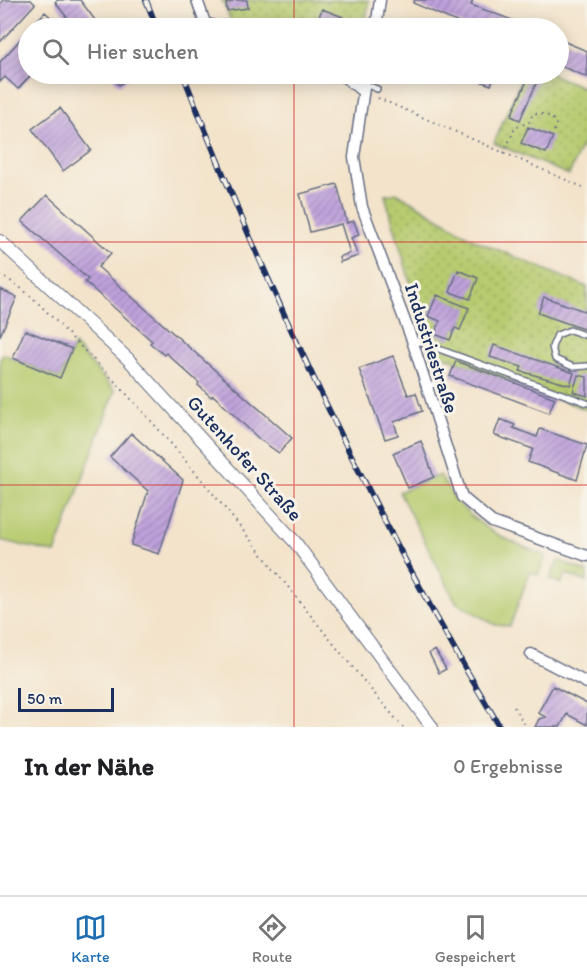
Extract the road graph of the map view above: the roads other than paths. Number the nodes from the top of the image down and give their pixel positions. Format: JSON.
{"nodes":[{"id":1,"x":197,"y":0,"type":"edge"},
{"id":2,"x":380,"y":0,"type":"edge"},
{"id":3,"x":204,"y":18,"type":"edge"},
{"id":4,"x":377,"y":18,"type":"edge"},
{"id":5,"x":364,"y":84,"type":"edge"},
{"id":6,"x":366,"y":84,"type":"edge"},
{"id":7,"x":377,"y":89,"type":"dead end"},
{"id":8,"x":0,"y":241,"type":"edge"},
{"id":9,"x":587,"y":336,"type":"edge"},
{"id":10,"x":411,"y":340,"type":"junction"},
{"id":11,"x":587,"y":366,"type":"edge"},
{"id":12,"x":442,"y":383,"type":"dead end"},
{"id":13,"x":426,"y":386,"type":"junction"},
{"id":14,"x":587,"y":403,"type":"edge"},
{"id":15,"x":587,"y":556,"type":"edge"},
{"id":16,"x":531,"y":654,"type":"dead end"},
{"id":17,"x":587,"y":683,"type":"edge"},
{"id":18,"x":432,"y":727,"type":"edge"}],
"edges":[{"from":1,"to":3,"type":"street"},
{"from":2,"to":4,"type":"street"},
{"from":5,"to":10,"type":"street","name":"Industriestraße"},
{"from":6,"to":7,"type":"lane"},
{"from":8,"to":18,"type":"street","name":"Gutenhofer Straße"},
{"from":9,"to":11,"type":"lane"},
{"from":10,"to":13,"type":"street","name":"Industriestraße"},
{"from":10,"to":14,"type":"lane"},
{"from":12,"to":13,"type":"lane"},
{"from":13,"to":15,"type":"street","name":"Industriestraße"},
{"from":16,"to":17,"type":"street"}]}
